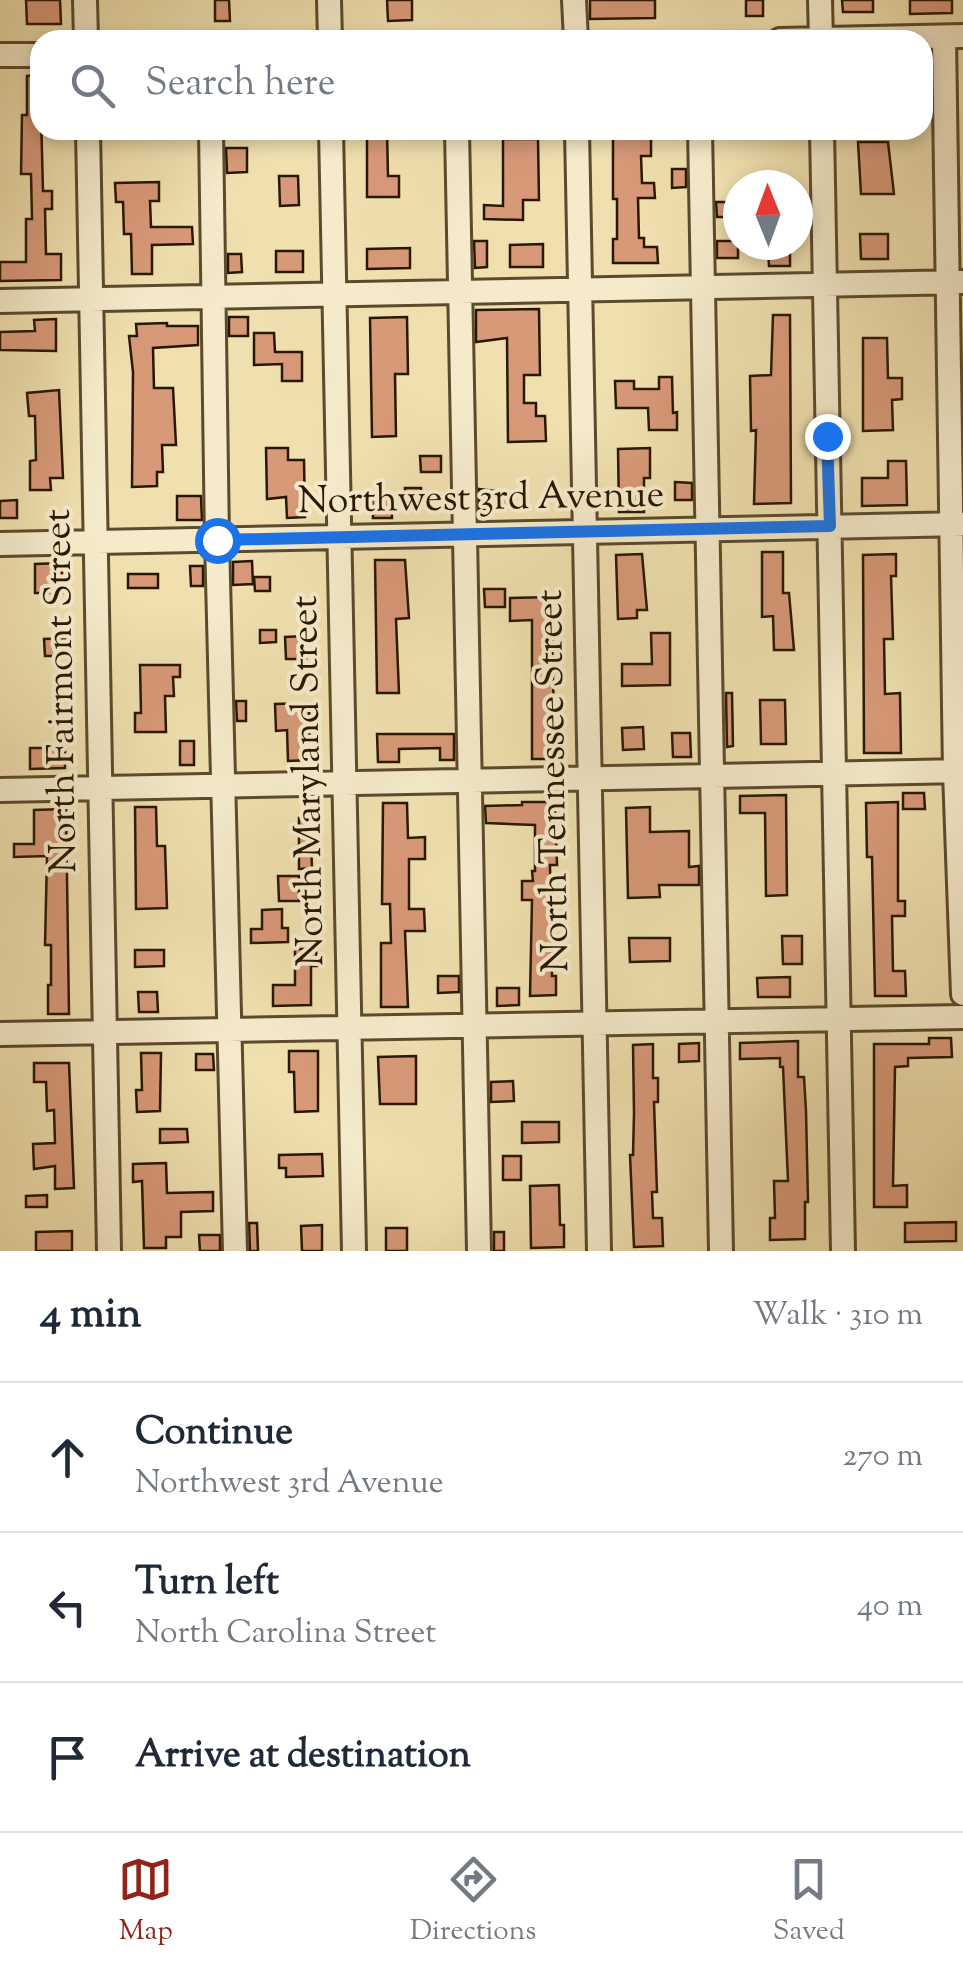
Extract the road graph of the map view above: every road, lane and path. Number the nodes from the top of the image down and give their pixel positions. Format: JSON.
{"nodes":[{"id":1,"x":85,"y":0,"type":"edge"},
{"id":2,"x":329,"y":0,"type":"edge"},
{"id":3,"x":574,"y":0,"type":"edge"},
{"id":4,"x":820,"y":0,"type":"edge"},
{"id":5,"x":86,"y":30,"type":"edge"},
{"id":6,"x":330,"y":30,"type":"edge"},
{"id":7,"x":576,"y":30,"type":"edge"},
{"id":8,"x":821,"y":30,"type":"edge"},
{"id":9,"x":954,"y":36,"type":"edge"},
{"id":10,"x":30,"y":55,"type":"edge"},
{"id":11,"x":0,"y":56,"type":"edge"},
{"id":12,"x":88,"y":140,"type":"edge"},
{"id":13,"x":211,"y":140,"type":"edge"},
{"id":14,"x":332,"y":140,"type":"edge"},
{"id":15,"x":458,"y":140,"type":"edge"},
{"id":16,"x":577,"y":140,"type":"edge"},
{"id":17,"x":700,"y":140,"type":"edge"},
{"id":18,"x":822,"y":140,"type":"edge"},
{"id":19,"x":955,"y":282,"type":"edge"},
{"id":20,"x":824,"y":284,"type":"junction"},
{"id":21,"x":702,"y":287,"type":"junction"},
{"id":22,"x":579,"y":289,"type":"junction"},
{"id":23,"x":460,"y":292,"type":"junction"},
{"id":24,"x":335,"y":295,"type":"junction"},
{"id":25,"x":212,"y":297,"type":"junction"},
{"id":26,"x":90,"y":299,"type":"junction"},
{"id":27,"x":0,"y":301,"type":"edge"},
{"id":28,"x":957,"y":524,"type":"edge"},
{"id":29,"x":830,"y":526,"type":"junction"},
{"id":30,"x":706,"y":530,"type":"junction"},
{"id":31,"x":585,"y":533,"type":"junction"},
{"id":32,"x":464,"y":535,"type":"junction"},
{"id":33,"x":340,"y":538,"type":"junction"},
{"id":34,"x":217,"y":540,"type":"junction"},
{"id":35,"x":95,"y":543,"type":"junction"},
{"id":36,"x":0,"y":544,"type":"edge"},
{"id":37,"x":959,"y":772,"type":"edge"},
{"id":38,"x":834,"y":774,"type":"junction"},
{"id":39,"x":713,"y":776,"type":"junction"},
{"id":40,"x":591,"y":779,"type":"junction"},
{"id":41,"x":468,"y":781,"type":"junction"},
{"id":42,"x":345,"y":783,"type":"junction"},
{"id":43,"x":224,"y":786,"type":"junction"},
{"id":44,"x":102,"y":788,"type":"junction"},
{"id":45,"x":0,"y":790,"type":"edge"},
{"id":46,"x":963,"y":994,"type":"edge"},
{"id":47,"x":963,"y":1017,"type":"edge"},
{"id":48,"x":838,"y":1020,"type":"junction"},
{"id":49,"x":594,"y":1022,"type":"junction"},
{"id":50,"x":717,"y":1022,"type":"junction"},
{"id":51,"x":474,"y":1025,"type":"junction"},
{"id":52,"x":349,"y":1028,"type":"junction"},
{"id":53,"x":228,"y":1030,"type":"junction"},
{"id":54,"x":105,"y":1032,"type":"junction"},
{"id":55,"x":0,"y":1034,"type":"edge"},
{"id":56,"x":109,"y":1251,"type":"edge"},
{"id":57,"x":234,"y":1251,"type":"edge"},
{"id":58,"x":354,"y":1251,"type":"edge"},
{"id":59,"x":479,"y":1251,"type":"edge"},
{"id":60,"x":599,"y":1251,"type":"edge"},
{"id":61,"x":721,"y":1251,"type":"edge"},
{"id":62,"x":842,"y":1251,"type":"edge"}],
"edges":[{"from":1,"to":5,"type":"street"},
{"from":2,"to":6,"type":"street"},
{"from":3,"to":7,"type":"street"},
{"from":4,"to":8,"type":"street"},
{"from":9,"to":19,"type":"street"},
{"from":10,"to":11,"type":"street"},
{"from":12,"to":26,"type":"street","name":"North Fairmont Street"},
{"from":13,"to":25,"type":"street"},
{"from":14,"to":24,"type":"street","name":"North Maryland Street"},
{"from":15,"to":23,"type":"street"},
{"from":16,"to":22,"type":"street","name":"North Tennessee Street"},
{"from":17,"to":21,"type":"street"},
{"from":18,"to":20,"type":"street"},
{"from":19,"to":20,"type":"street"},
{"from":19,"to":28,"type":"street"},
{"from":20,"to":21,"type":"street"},
{"from":20,"to":29,"type":"street"},
{"from":21,"to":22,"type":"street"},
{"from":21,"to":30,"type":"street"},
{"from":22,"to":23,"type":"street"},
{"from":22,"to":31,"type":"street","name":"North Tennessee Street"},
{"from":23,"to":24,"type":"street"},
{"from":23,"to":32,"type":"street"},
{"from":24,"to":25,"type":"street"},
{"from":24,"to":33,"type":"street","name":"North Maryland Street"},
{"from":25,"to":26,"type":"street"},
{"from":25,"to":34,"type":"street"},
{"from":26,"to":27,"type":"street"},
{"from":26,"to":35,"type":"street","name":"North Fairmont Street"},
{"from":28,"to":29,"type":"street","name":"Northwest 3rd Avenue"},
{"from":28,"to":37,"type":"street"},
{"from":29,"to":30,"type":"street","name":"Northwest 3rd Avenue"},
{"from":29,"to":38,"type":"street"},
{"from":30,"to":31,"type":"street","name":"Northwest 3rd Avenue"},
{"from":30,"to":39,"type":"street"},
{"from":31,"to":32,"type":"street","name":"Northwest 3rd Avenue"},
{"from":31,"to":40,"type":"street","name":"North Tennessee Street"},
{"from":32,"to":33,"type":"street","name":"Northwest 3rd Avenue"},
{"from":32,"to":41,"type":"street"},
{"from":33,"to":34,"type":"street","name":"Northwest 3rd Avenue"},
{"from":33,"to":42,"type":"street","name":"North Maryland Street"},
{"from":34,"to":35,"type":"street","name":"Northwest 3rd Avenue"},
{"from":34,"to":43,"type":"street"},
{"from":35,"to":36,"type":"street","name":"Northwest 3rd Avenue"},
{"from":35,"to":44,"type":"street","name":"North Fairmont Street"},
{"from":37,"to":38,"type":"street"},
{"from":37,"to":46,"type":"street"},
{"from":38,"to":39,"type":"street"},
{"from":38,"to":48,"type":"street"},
{"from":39,"to":40,"type":"street"},
{"from":39,"to":50,"type":"street"},
{"from":40,"to":41,"type":"street"},
{"from":40,"to":49,"type":"street","name":"North Tennessee Street"},
{"from":41,"to":42,"type":"street"},
{"from":41,"to":51,"type":"street"},
{"from":42,"to":43,"type":"street"},
{"from":42,"to":52,"type":"street","name":"North Maryland Street"},
{"from":43,"to":44,"type":"street"},
{"from":43,"to":53,"type":"street"},
{"from":44,"to":45,"type":"street"},
{"from":44,"to":54,"type":"street","name":"North Fairmont Street"},
{"from":47,"to":48,"type":"street"},
{"from":48,"to":50,"type":"street"},
{"from":48,"to":62,"type":"street"},
{"from":49,"to":50,"type":"street"},
{"from":49,"to":51,"type":"street"},
{"from":49,"to":60,"type":"street","name":"North Tennessee Street"},
{"from":50,"to":61,"type":"street"},
{"from":51,"to":52,"type":"street"},
{"from":51,"to":59,"type":"street"},
{"from":52,"to":53,"type":"street"},
{"from":52,"to":58,"type":"street","name":"North Maryland Street"},
{"from":53,"to":54,"type":"street"},
{"from":53,"to":57,"type":"street"},
{"from":54,"to":55,"type":"street"},
{"from":54,"to":56,"type":"street","name":"North Fairmont Street"}]}
